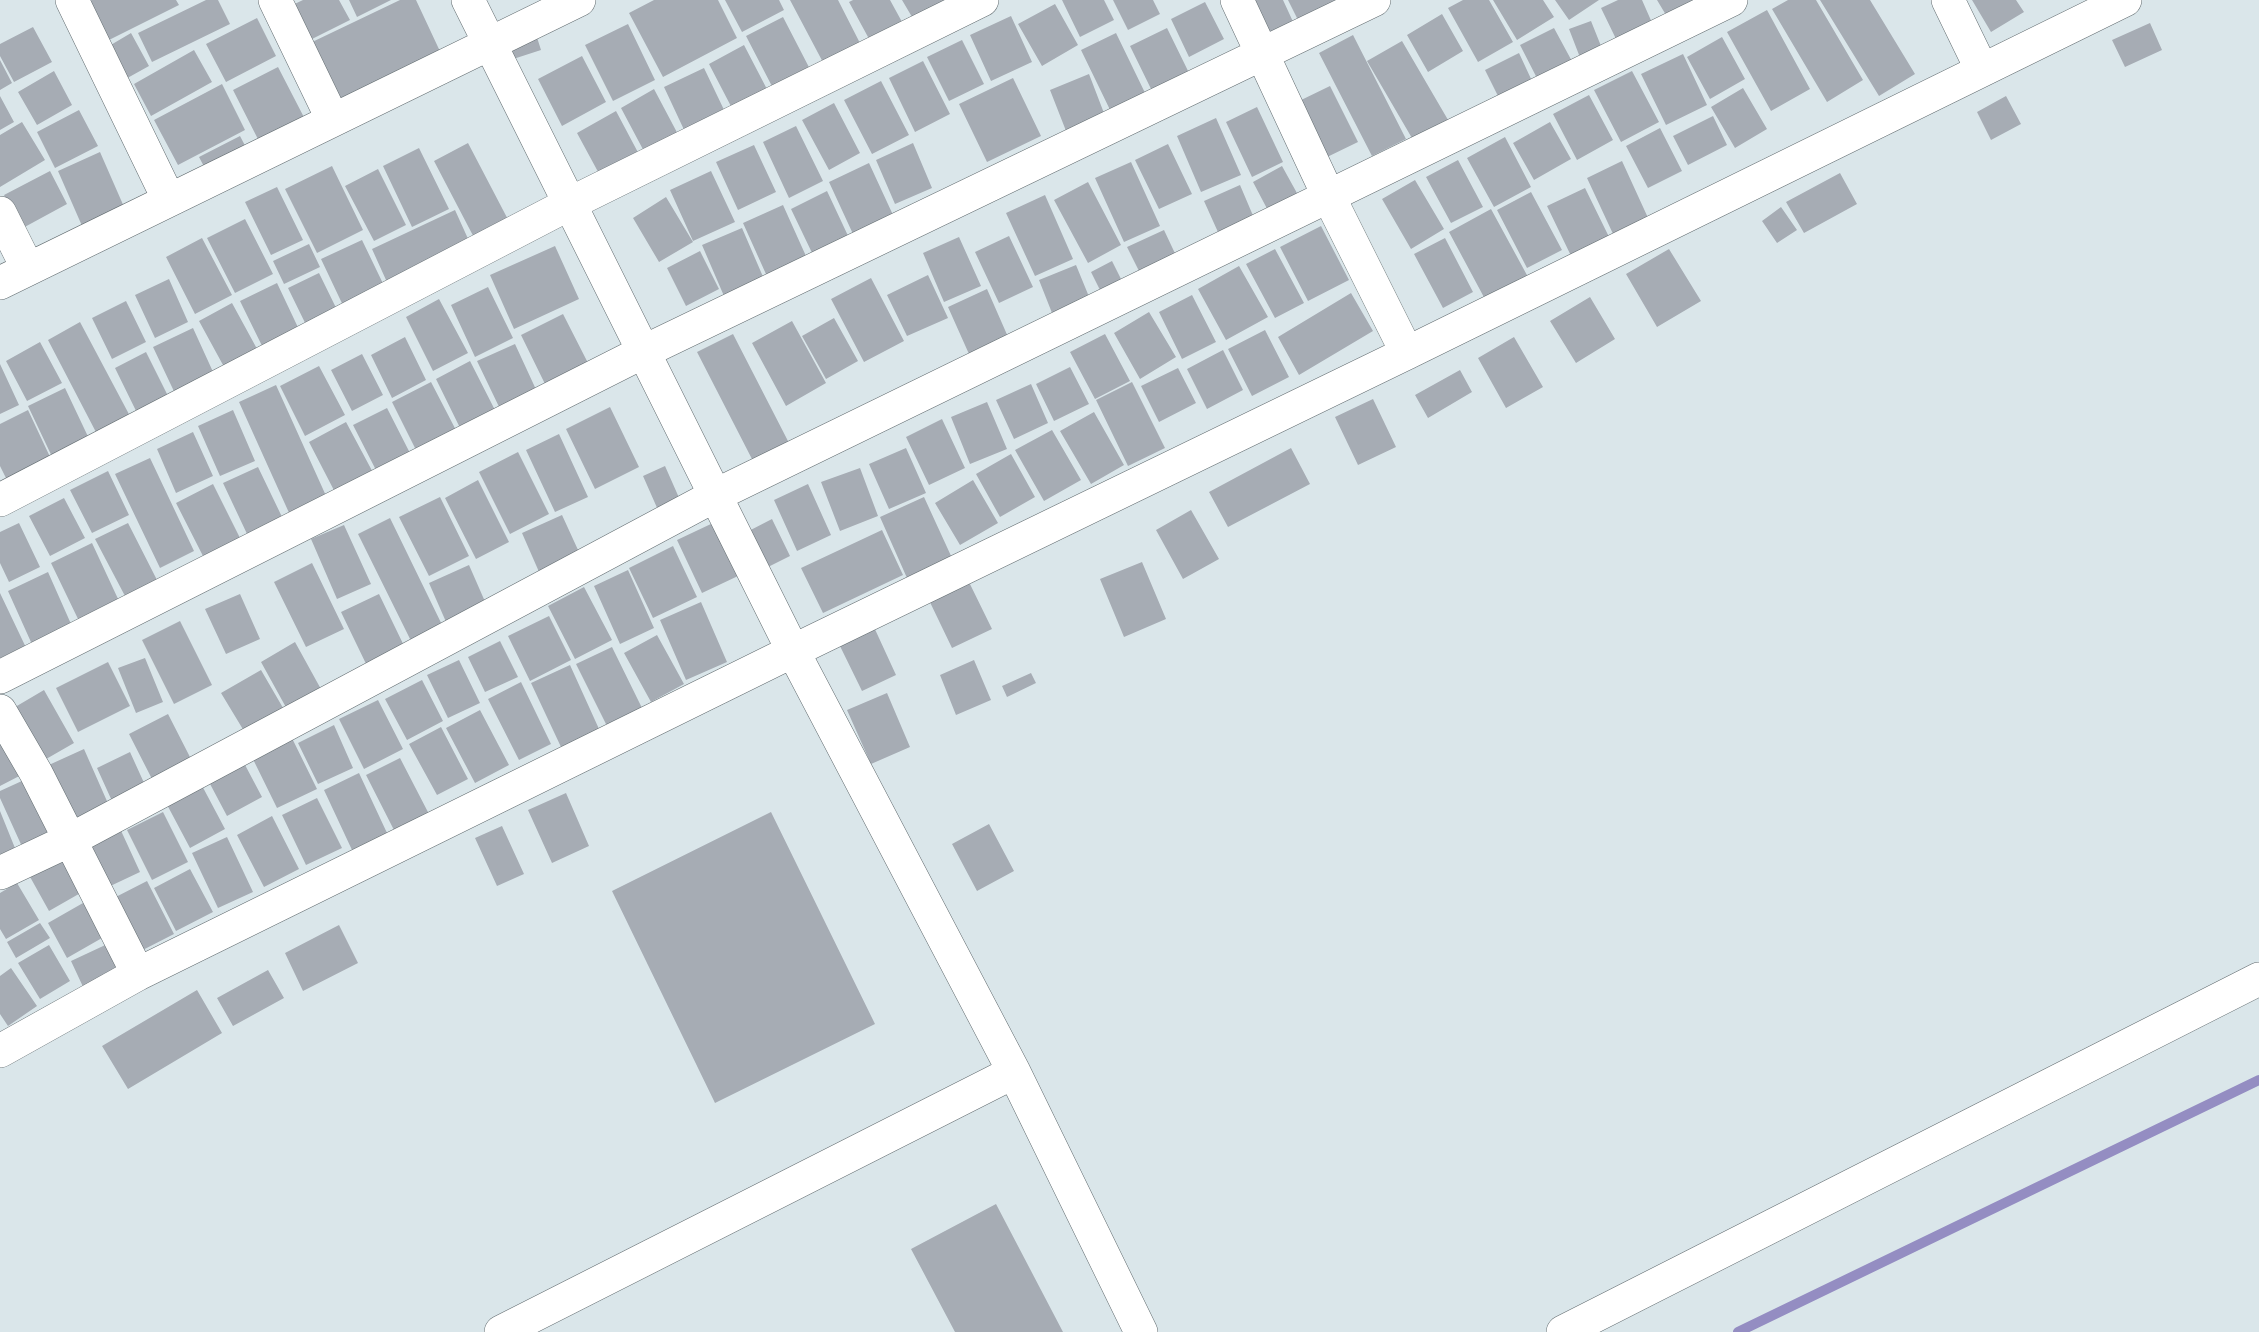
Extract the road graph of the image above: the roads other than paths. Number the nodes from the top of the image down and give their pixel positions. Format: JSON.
{"nodes":[{"id":1,"x":72,"y":0,"type":"edge"},
{"id":2,"x":275,"y":0,"type":"edge"},
{"id":3,"x":468,"y":0,"type":"edge"},
{"id":4,"x":579,"y":0,"type":"edge"},
{"id":5,"x":982,"y":0,"type":"edge"},
{"id":6,"x":1237,"y":0,"type":"edge"},
{"id":7,"x":1374,"y":0,"type":"edge"},
{"id":8,"x":1731,"y":0,"type":"edge"},
{"id":9,"x":1948,"y":0,"type":"edge"},
{"id":10,"x":2125,"y":0,"type":"edge"},
{"id":11,"x":489,"y":44,"type":"junction"},
{"id":12,"x":1264,"y":53,"type":"junction"},
{"id":13,"x":1982,"y":70,"type":"junction"},
{"id":14,"x":333,"y":120,"type":"junction"},
{"id":15,"x":1329,"y":197,"type":"junction"},
{"id":16,"x":169,"y":200,"type":"junction"},
{"id":17,"x":569,"y":204,"type":"junction"},
{"id":18,"x":0,"y":213,"type":"edge"},
{"id":19,"x":14,"y":276,"type":"edge"},
{"id":20,"x":643,"y":352,"type":"junction"},
{"id":21,"x":1407,"y":353,"type":"junction"},
{"id":22,"x":716,"y":495,"type":"junction"},
{"id":23,"x":0,"y":500,"type":"edge"},
{"id":24,"x":793,"y":651,"type":"junction"},
{"id":25,"x":0,"y":677,"type":"edge"},
{"id":26,"x":0,"y":711,"type":"edge"},
{"id":27,"x":70,"y":840,"type":"junction"},
{"id":28,"x":0,"y":873,"type":"edge"},
{"id":29,"x":138,"y":974,"type":"junction"},
{"id":30,"x":2259,"y":979,"type":"edge"},
{"id":31,"x":0,"y":1051,"type":"edge"},
{"id":32,"x":1014,"y":1072,"type":"junction"},
{"id":33,"x":501,"y":1332,"type":"edge"},
{"id":34,"x":1141,"y":1332,"type":"edge"},
{"id":35,"x":1563,"y":1332,"type":"edge"}],
"edges":[{"from":1,"to":16,"type":"street"},
{"from":2,"to":14,"type":"street"},
{"from":3,"to":11,"type":"street"},
{"from":4,"to":11,"type":"street"},
{"from":5,"to":17,"type":"street"},
{"from":6,"to":12,"type":"street"},
{"from":7,"to":12,"type":"street"},
{"from":8,"to":15,"type":"street"},
{"from":9,"to":13,"type":"street"},
{"from":10,"to":13,"type":"street"},
{"from":11,"to":14,"type":"street"},
{"from":11,"to":17,"type":"street"},
{"from":12,"to":15,"type":"street"},
{"from":12,"to":20,"type":"street"},
{"from":13,"to":21,"type":"street"},
{"from":14,"to":16,"type":"street"},
{"from":15,"to":21,"type":"street"},
{"from":15,"to":22,"type":"street"},
{"from":16,"to":19,"type":"street"},
{"from":17,"to":20,"type":"street"},
{"from":17,"to":23,"type":"street"},
{"from":18,"to":19,"type":"street"},
{"from":20,"to":22,"type":"street"},
{"from":20,"to":25,"type":"street"},
{"from":21,"to":24,"type":"street"},
{"from":22,"to":24,"type":"street"},
{"from":22,"to":27,"type":"street"},
{"from":24,"to":29,"type":"street"},
{"from":24,"to":32,"type":"street"},
{"from":26,"to":27,"type":"street"},
{"from":27,"to":28,"type":"street"},
{"from":27,"to":29,"type":"street"},
{"from":29,"to":31,"type":"street"},
{"from":30,"to":35,"type":"street"},
{"from":32,"to":33,"type":"street"},
{"from":32,"to":34,"type":"street"}]}
